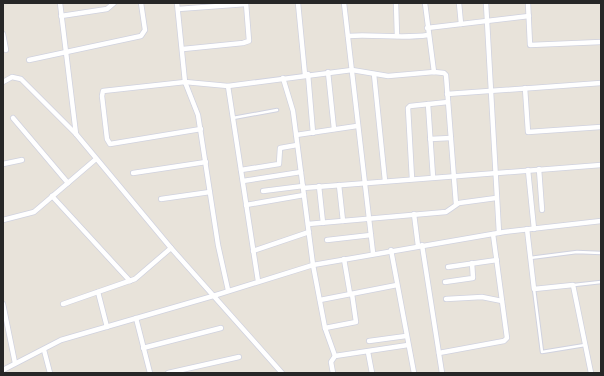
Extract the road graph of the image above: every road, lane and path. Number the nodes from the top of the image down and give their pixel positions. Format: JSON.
{"nodes":[{"id":1,"x":60,"y":3,"type":"edge"},
{"id":2,"x":114,"y":3,"type":"edge"},
{"id":3,"x":141,"y":3,"type":"edge"},
{"id":4,"x":177,"y":3,"type":"edge"},
{"id":5,"x":298,"y":3,"type":"edge"},
{"id":6,"x":344,"y":3,"type":"edge"},
{"id":7,"x":396,"y":3,"type":"edge"},
{"id":8,"x":425,"y":3,"type":"edge"},
{"id":9,"x":459,"y":3,"type":"edge"},
{"id":10,"x":486,"y":3,"type":"edge"},
{"id":11,"x":528,"y":3,"type":"edge"},
{"id":12,"x":246,"y":4,"type":"edge"},
{"id":13,"x":178,"y":9,"type":"junction"},
{"id":14,"x":62,"y":16,"type":"junction"},
{"id":15,"x":529,"y":16,"type":"junction"},
{"id":16,"x":487,"y":21,"type":"junction"},
{"id":17,"x":461,"y":24,"type":"junction"},
{"id":18,"x":427,"y":28,"type":"junction"},
{"id":19,"x":3,"y":34,"type":"edge"},
{"id":20,"x":428,"y":35,"type":"junction"},
{"id":21,"x":348,"y":36,"type":"junction"},
{"id":22,"x":397,"y":36,"type":"junction"},
{"id":23,"x":601,"y":42,"type":"edge"},
{"id":24,"x":183,"y":49,"type":"junction"},
{"id":25,"x":6,"y":50,"type":"dead end"},
{"id":26,"x":66,"y":51,"type":"junction"},
{"id":27,"x":29,"y":60,"type":"dead end"},
{"id":28,"x":352,"y":70,"type":"junction"},
{"id":29,"x":328,"y":72,"type":"junction"},
{"id":30,"x":434,"y":72,"type":"junction"},
{"id":31,"x":374,"y":74,"type":"junction"},
{"id":32,"x":306,"y":75,"type":"junction"},
{"id":33,"x":283,"y":78,"type":"junction"},
{"id":34,"x":3,"y":82,"type":"edge"},
{"id":35,"x":186,"y":82,"type":"junction"},
{"id":36,"x":601,"y":83,"type":"edge"},
{"id":37,"x":228,"y":86,"type":"junction"},
{"id":38,"x":525,"y":88,"type":"junction"},
{"id":39,"x":491,"y":90,"type":"junction"},
{"id":40,"x":447,"y":94,"type":"junction"},
{"id":41,"x":448,"y":102,"type":"junction"},
{"id":42,"x":428,"y":104,"type":"junction"},
{"id":43,"x":277,"y":110,"type":"dead end"},
{"id":44,"x":13,"y":118,"type":"dead end"},
{"id":45,"x":233,"y":118,"type":"junction"},
{"id":46,"x":357,"y":126,"type":"junction"},
{"id":47,"x":601,"y":127,"type":"edge"},
{"id":48,"x":334,"y":129,"type":"junction"},
{"id":49,"x":201,"y":130,"type":"junction"},
{"id":50,"x":313,"y":133,"type":"junction"},
{"id":51,"x":76,"y":134,"type":"junction"},
{"id":52,"x":296,"y":135,"type":"junction"},
{"id":53,"x":451,"y":138,"type":"junction"},
{"id":54,"x":430,"y":139,"type":"junction"},
{"id":55,"x":297,"y":145,"type":"junction"},
{"id":56,"x":96,"y":159,"type":"junction"},
{"id":57,"x":22,"y":160,"type":"dead end"},
{"id":58,"x":206,"y":162,"type":"junction"},
{"id":59,"x":3,"y":164,"type":"edge"},
{"id":60,"x":601,"y":165,"type":"edge"},
{"id":61,"x":539,"y":169,"type":"junction"},
{"id":62,"x":241,"y":170,"type":"junction"},
{"id":63,"x":528,"y":170,"type":"junction"},
{"id":64,"x":301,"y":172,"type":"junction"},
{"id":65,"x":494,"y":172,"type":"junction"},
{"id":66,"x":133,"y":173,"type":"dead end"},
{"id":67,"x":453,"y":175,"type":"junction"},
{"id":68,"x":432,"y":177,"type":"junction"},
{"id":69,"x":412,"y":179,"type":"junction"},
{"id":70,"x":242,"y":181,"type":"junction"},
{"id":71,"x":385,"y":181,"type":"junction"},
{"id":72,"x":68,"y":183,"type":"junction"},
{"id":73,"x":364,"y":183,"type":"junction"},
{"id":74,"x":339,"y":185,"type":"junction"},
{"id":75,"x":319,"y":186,"type":"junction"},
{"id":76,"x":303,"y":187,"type":"junction"},
{"id":77,"x":210,"y":192,"type":"junction"},
{"id":78,"x":263,"y":192,"type":"dead end"},
{"id":79,"x":304,"y":195,"type":"junction"},
{"id":80,"x":52,"y":196,"type":"junction"},
{"id":81,"x":496,"y":198,"type":"junction"},
{"id":82,"x":161,"y":199,"type":"dead end"},
{"id":83,"x":246,"y":204,"type":"junction"},
{"id":84,"x":456,"y":204,"type":"junction"},
{"id":85,"x":542,"y":210,"type":"dead end"},
{"id":86,"x":414,"y":214,"type":"junction"},
{"id":87,"x":368,"y":218,"type":"junction"},
{"id":88,"x":3,"y":220,"type":"edge"},
{"id":89,"x":342,"y":221,"type":"junction"},
{"id":90,"x":601,"y":221,"type":"edge"},
{"id":91,"x":323,"y":223,"type":"junction"},
{"id":92,"x":308,"y":224,"type":"junction"},
{"id":93,"x":527,"y":229,"type":"junction"},
{"id":94,"x":534,"y":229,"type":"junction"},
{"id":95,"x":309,"y":232,"type":"junction"},
{"id":96,"x":499,"y":233,"type":"junction"},
{"id":97,"x":370,"y":234,"type":"junction"},
{"id":98,"x":493,"y":234,"type":"junction"},
{"id":99,"x":328,"y":240,"type":"dead end"},
{"id":100,"x":420,"y":246,"type":"junction"},
{"id":101,"x":171,"y":248,"type":"junction"},
{"id":102,"x":391,"y":250,"type":"junction"},
{"id":103,"x":253,"y":252,"type":"junction"},
{"id":104,"x":373,"y":253,"type":"junction"},
{"id":105,"x":601,"y":253,"type":"edge"},
{"id":106,"x":530,"y":258,"type":"junction"},
{"id":107,"x":344,"y":259,"type":"junction"},
{"id":108,"x":497,"y":260,"type":"junction"},
{"id":109,"x":472,"y":263,"type":"junction"},
{"id":110,"x":313,"y":265,"type":"junction"},
{"id":111,"x":448,"y":266,"type":"dead end"},
{"id":112,"x":130,"y":281,"type":"junction"},
{"id":113,"x":258,"y":281,"type":"junction"},
{"id":114,"x":445,"y":282,"type":"dead end"},
{"id":115,"x":601,"y":282,"type":"edge"},
{"id":116,"x":397,"y":285,"type":"junction"},
{"id":117,"x":573,"y":285,"type":"junction"},
{"id":118,"x":534,"y":289,"type":"junction"},
{"id":119,"x":228,"y":290,"type":"junction"},
{"id":120,"x":98,"y":292,"type":"junction"},
{"id":121,"x":351,"y":294,"type":"junction"},
{"id":122,"x":213,"y":296,"type":"junction"},
{"id":123,"x":446,"y":299,"type":"dead end"},
{"id":124,"x":320,"y":300,"type":"junction"},
{"id":125,"x":502,"y":301,"type":"junction"},
{"id":126,"x":3,"y":304,"type":"edge"},
{"id":127,"x":63,"y":304,"type":"dead end"},
{"id":128,"x":136,"y":318,"type":"junction"},
{"id":129,"x":107,"y":327,"type":"junction"},
{"id":130,"x":221,"y":328,"type":"dead end"},
{"id":131,"x":325,"y":328,"type":"junction"},
{"id":132,"x":406,"y":336,"type":"junction"},
{"id":133,"x":369,"y":341,"type":"dead end"},
{"id":134,"x":408,"y":345,"type":"junction"},
{"id":135,"x":585,"y":345,"type":"junction"},
{"id":136,"x":143,"y":348,"type":"junction"},
{"id":137,"x":44,"y":350,"type":"junction"},
{"id":138,"x":368,"y":352,"type":"junction"},
{"id":139,"x":439,"y":352,"type":"junction"},
{"id":140,"x":335,"y":356,"type":"junction"},
{"id":141,"x":239,"y":357,"type":"dead end"},
{"id":142,"x":15,"y":363,"type":"junction"},
{"id":143,"x":3,"y":370,"type":"edge"},
{"id":144,"x":50,"y":373,"type":"edge"},
{"id":145,"x":150,"y":373,"type":"edge"},
{"id":146,"x":168,"y":373,"type":"edge"},
{"id":147,"x":282,"y":373,"type":"edge"},
{"id":148,"x":333,"y":373,"type":"edge"},
{"id":149,"x":372,"y":373,"type":"edge"},
{"id":150,"x":414,"y":373,"type":"edge"},
{"id":151,"x":442,"y":373,"type":"edge"},
{"id":152,"x":591,"y":373,"type":"edge"}],
"edges":[{"from":1,"to":14,"type":"street"},
{"from":2,"to":14,"type":"street"},
{"from":3,"to":26,"type":"street"},
{"from":4,"to":13,"type":"street"},
{"from":5,"to":32,"type":"street"},
{"from":6,"to":21,"type":"street"},
{"from":7,"to":22,"type":"street"},
{"from":8,"to":18,"type":"street"},
{"from":9,"to":17,"type":"street"},
{"from":10,"to":16,"type":"street"},
{"from":11,"to":15,"type":"street"},
{"from":12,"to":13,"type":"street"},
{"from":12,"to":24,"type":"street"},
{"from":13,"to":24,"type":"street"},
{"from":14,"to":26,"type":"street"},
{"from":15,"to":16,"type":"street"},
{"from":15,"to":23,"type":"street"},
{"from":16,"to":17,"type":"street"},
{"from":16,"to":39,"type":"street"},
{"from":17,"to":18,"type":"street"},
{"from":18,"to":20,"type":"street"},
{"from":19,"to":25,"type":"street"},
{"from":20,"to":22,"type":"street"},
{"from":20,"to":30,"type":"street"},
{"from":21,"to":22,"type":"street"},
{"from":21,"to":28,"type":"street"},
{"from":24,"to":35,"type":"street"},
{"from":26,"to":27,"type":"street"},
{"from":26,"to":51,"type":"street"},
{"from":28,"to":29,"type":"street"},
{"from":28,"to":31,"type":"street"},
{"from":28,"to":46,"type":"street"},
{"from":29,"to":32,"type":"street"},
{"from":29,"to":48,"type":"street"},
{"from":30,"to":31,"type":"street"},
{"from":30,"to":40,"type":"street"},
{"from":31,"to":71,"type":"street"},
{"from":32,"to":33,"type":"street"},
{"from":32,"to":50,"type":"street"},
{"from":33,"to":37,"type":"street"},
{"from":33,"to":52,"type":"street"},
{"from":34,"to":51,"type":"street"},
{"from":35,"to":37,"type":"street"},
{"from":35,"to":49,"type":"street"},
{"from":35,"to":49,"type":"street"},
{"from":36,"to":38,"type":"street"},
{"from":37,"to":45,"type":"street"},
{"from":38,"to":39,"type":"street"},
{"from":38,"to":47,"type":"street"},
{"from":39,"to":40,"type":"street"},
{"from":39,"to":65,"type":"street"},
{"from":40,"to":41,"type":"street"},
{"from":41,"to":42,"type":"street"},
{"from":41,"to":53,"type":"street"},
{"from":42,"to":54,"type":"street"},
{"from":42,"to":69,"type":"street"},
{"from":43,"to":45,"type":"lane"},
{"from":44,"to":72,"type":"street"},
{"from":45,"to":62,"type":"street"},
{"from":46,"to":48,"type":"street"},
{"from":46,"to":73,"type":"street"},
{"from":48,"to":50,"type":"street"},
{"from":49,"to":58,"type":"street"},
{"from":50,"to":52,"type":"street"},
{"from":51,"to":56,"type":"street"},
{"from":52,"to":55,"type":"street"},
{"from":53,"to":54,"type":"street"},
{"from":53,"to":67,"type":"street"},
{"from":54,"to":68,"type":"street"},
{"from":55,"to":62,"type":"street"},
{"from":55,"to":64,"type":"street"},
{"from":56,"to":72,"type":"street"},
{"from":56,"to":101,"type":"street"},
{"from":57,"to":59,"type":"street"},
{"from":58,"to":66,"type":"street"},
{"from":58,"to":77,"type":"street"},
{"from":60,"to":61,"type":"street"},
{"from":61,"to":63,"type":"street"},
{"from":61,"to":85,"type":"street"},
{"from":62,"to":70,"type":"street"},
{"from":63,"to":65,"type":"street"},
{"from":63,"to":94,"type":"street"},
{"from":64,"to":70,"type":"street"},
{"from":64,"to":76,"type":"street"},
{"from":65,"to":67,"type":"street"},
{"from":65,"to":81,"type":"street"},
{"from":67,"to":68,"type":"street"},
{"from":67,"to":84,"type":"street"},
{"from":68,"to":69,"type":"street"},
{"from":69,"to":71,"type":"street"},
{"from":70,"to":83,"type":"street"},
{"from":71,"to":73,"type":"street"},
{"from":72,"to":80,"type":"street"},
{"from":73,"to":74,"type":"street"},
{"from":73,"to":87,"type":"street"},
{"from":74,"to":75,"type":"street"},
{"from":74,"to":89,"type":"street"},
{"from":75,"to":76,"type":"street"},
{"from":75,"to":91,"type":"street"},
{"from":76,"to":78,"type":"street"},
{"from":76,"to":79,"type":"street"},
{"from":77,"to":82,"type":"street"},
{"from":77,"to":119,"type":"street"},
{"from":79,"to":83,"type":"street"},
{"from":79,"to":92,"type":"street"},
{"from":80,"to":88,"type":"street"},
{"from":80,"to":112,"type":"street"},
{"from":81,"to":84,"type":"street"},
{"from":81,"to":96,"type":"street"},
{"from":83,"to":103,"type":"street"},
{"from":84,"to":86,"type":"street"},
{"from":86,"to":87,"type":"street"},
{"from":86,"to":100,"type":"street"},
{"from":87,"to":89,"type":"street"},
{"from":87,"to":97,"type":"street"},
{"from":89,"to":91,"type":"street"},
{"from":90,"to":94,"type":"street"},
{"from":91,"to":92,"type":"street"},
{"from":92,"to":95,"type":"street"},
{"from":93,"to":94,"type":"street"},
{"from":93,"to":96,"type":"street"},
{"from":93,"to":106,"type":"street"},
{"from":95,"to":103,"type":"street"},
{"from":95,"to":110,"type":"street"},
{"from":96,"to":98,"type":"street"},
{"from":97,"to":99,"type":"street"},
{"from":97,"to":104,"type":"street"},
{"from":98,"to":100,"type":"street"},
{"from":98,"to":108,"type":"street"},
{"from":100,"to":102,"type":"street"},
{"from":100,"to":139,"type":"street"},
{"from":101,"to":112,"type":"street"},
{"from":101,"to":122,"type":"street"},
{"from":102,"to":104,"type":"street"},
{"from":102,"to":116,"type":"street"},
{"from":103,"to":113,"type":"street"},
{"from":104,"to":107,"type":"street"},
{"from":105,"to":106,"type":"lane"},
{"from":106,"to":118,"type":"street"},
{"from":107,"to":110,"type":"street"},
{"from":107,"to":121,"type":"street"},
{"from":108,"to":109,"type":"street"},
{"from":108,"to":125,"type":"street"},
{"from":109,"to":111,"type":"street"},
{"from":109,"to":114,"type":"street"},
{"from":110,"to":113,"type":"street"},
{"from":110,"to":124,"type":"street"},
{"from":112,"to":120,"type":"street"},
{"from":113,"to":119,"type":"street"},
{"from":115,"to":117,"type":"lane"},
{"from":116,"to":121,"type":"street"},
{"from":116,"to":132,"type":"street"},
{"from":117,"to":118,"type":"street"},
{"from":117,"to":135,"type":"street"},
{"from":118,"to":135,"type":"lane"},
{"from":119,"to":122,"type":"street"},
{"from":120,"to":127,"type":"street"},
{"from":120,"to":129,"type":"street"},
{"from":121,"to":124,"type":"street"},
{"from":121,"to":131,"type":"street"},
{"from":122,"to":128,"type":"street"},
{"from":122,"to":147,"type":"street"},
{"from":123,"to":125,"type":"street"},
{"from":124,"to":131,"type":"street"},
{"from":125,"to":139,"type":"street"},
{"from":126,"to":142,"type":"street"},
{"from":128,"to":129,"type":"street"},
{"from":128,"to":136,"type":"street"},
{"from":129,"to":137,"type":"street"},
{"from":130,"to":136,"type":"street"},
{"from":131,"to":140,"type":"street"},
{"from":132,"to":133,"type":"street"},
{"from":132,"to":134,"type":"street"},
{"from":134,"to":138,"type":"street"},
{"from":134,"to":150,"type":"street"},
{"from":135,"to":152,"type":"street"},
{"from":136,"to":145,"type":"street"},
{"from":137,"to":142,"type":"street"},
{"from":137,"to":144,"type":"street"},
{"from":138,"to":140,"type":"street"},
{"from":138,"to":149,"type":"street"},
{"from":139,"to":151,"type":"street"},
{"from":140,"to":148,"type":"street"},
{"from":141,"to":146,"type":"street"},
{"from":142,"to":143,"type":"street"}]}
